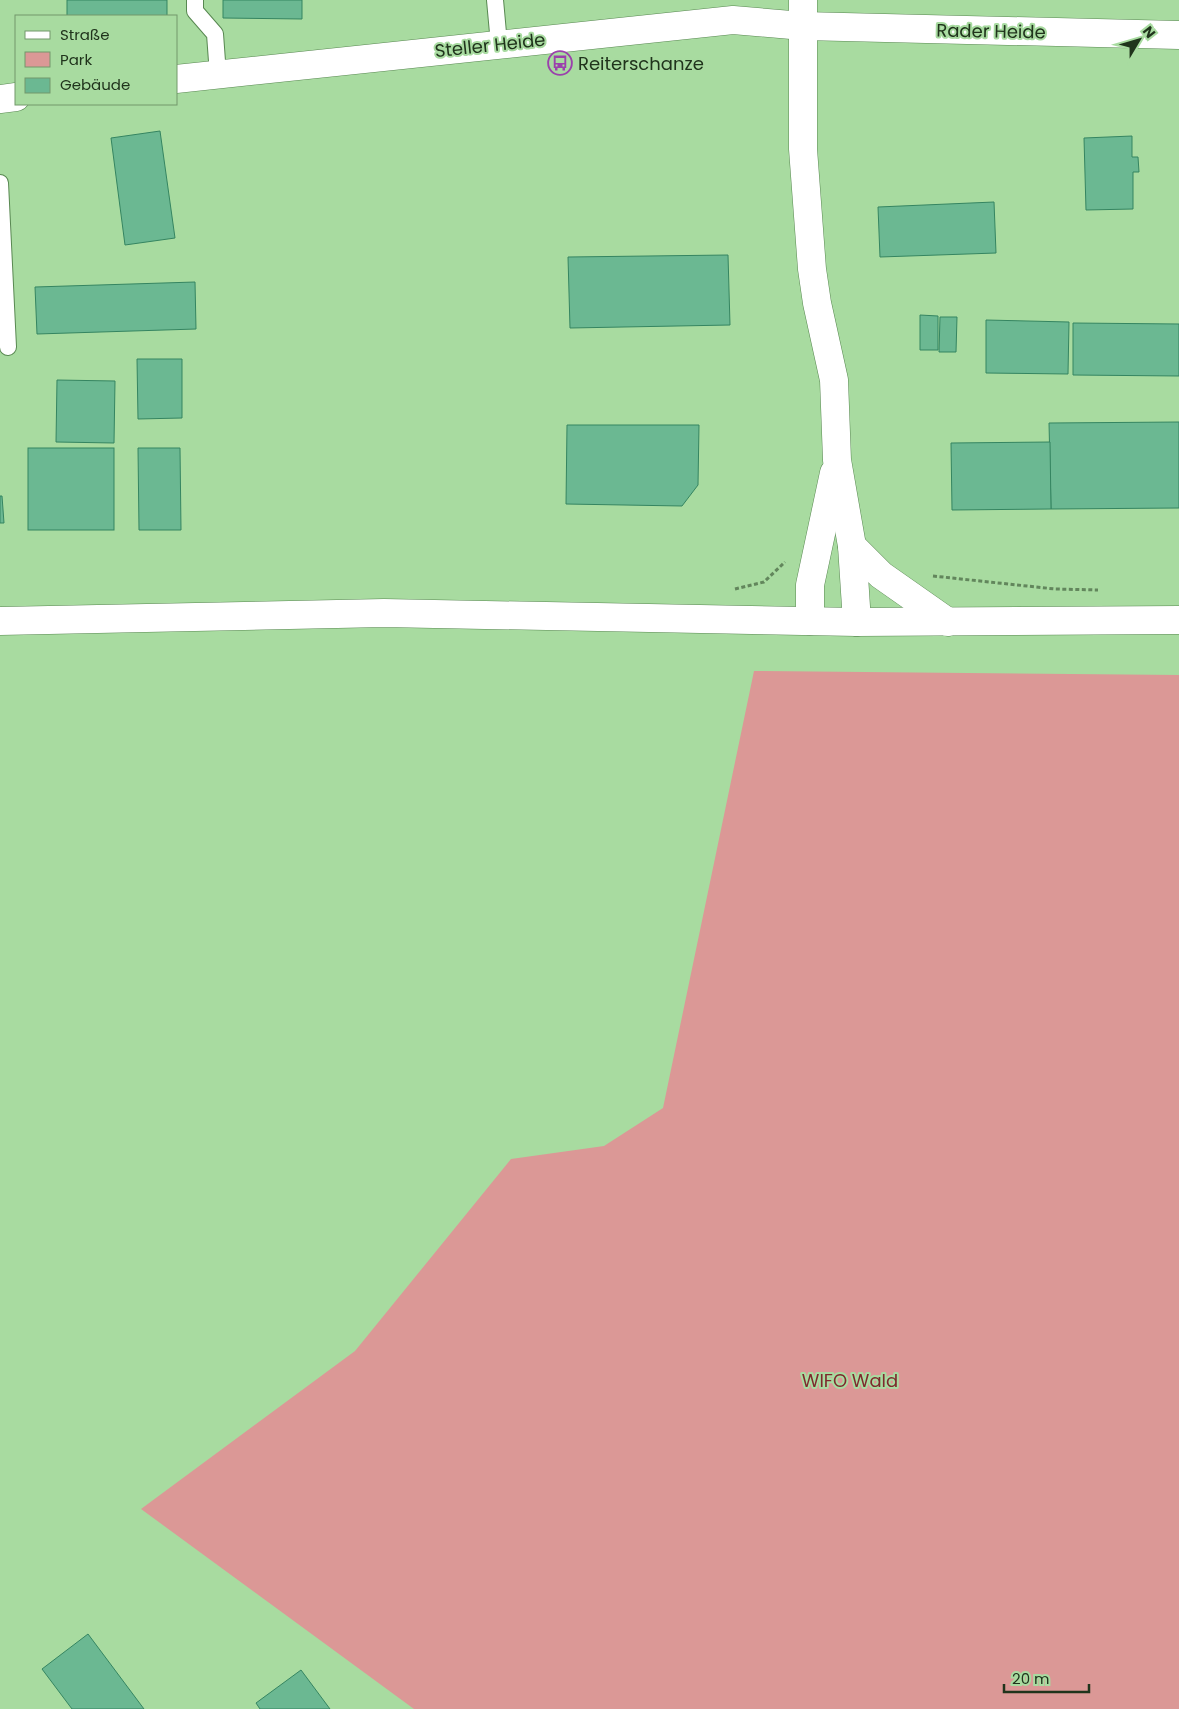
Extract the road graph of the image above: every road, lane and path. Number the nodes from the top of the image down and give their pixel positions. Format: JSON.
{"nodes":[{"id":1,"x":195,"y":0,"type":"edge"},
{"id":2,"x":495,"y":0,"type":"edge"},
{"id":3,"x":803,"y":13,"type":"edge"},
{"id":4,"x":1179,"y":35,"type":"edge"},
{"id":5,"x":499,"y":44,"type":"junction"},
{"id":6,"x":218,"y":75,"type":"junction"},
{"id":7,"x":178,"y":80,"type":"edge"},
{"id":8,"x":15,"y":97,"type":"edge"},
{"id":9,"x":0,"y":99,"type":"edge"},
{"id":10,"x":0,"y":183,"type":"edge"},
{"id":11,"x":8,"y":346,"type":"dead end"},
{"id":12,"x":837,"y":460,"type":"junction"},
{"id":13,"x":852,"y":546,"type":"junction"},
{"id":14,"x":1179,"y":620,"type":"edge"},
{"id":15,"x":0,"y":621,"type":"edge"},
{"id":16,"x":810,"y":621,"type":"junction"},
{"id":17,"x":857,"y":622,"type":"junction"},
{"id":18,"x":948,"y":622,"type":"junction"}],
"edges":[{"from":1,"to":6,"type":"lane"},
{"from":2,"to":5,"type":"lane"},
{"from":3,"to":4,"type":"street","name":"Rader Heide"},
{"from":3,"to":5,"type":"street","name":"Steller Heide"},
{"from":3,"to":12,"type":"street"},
{"from":5,"to":6,"type":"street","name":"Steller Heide"},
{"from":6,"to":7,"type":"street","name":"Steller Heide"},
{"from":8,"to":9,"type":"street"},
{"from":10,"to":11,"type":"lane"},
{"from":12,"to":13,"type":"street"},
{"from":12,"to":16,"type":"street"},
{"from":13,"to":17,"type":"street"},
{"from":13,"to":18,"type":"street"},
{"from":14,"to":18,"type":"street"},
{"from":15,"to":16,"type":"street"},
{"from":16,"to":17,"type":"street"},
{"from":17,"to":18,"type":"street"}]}
